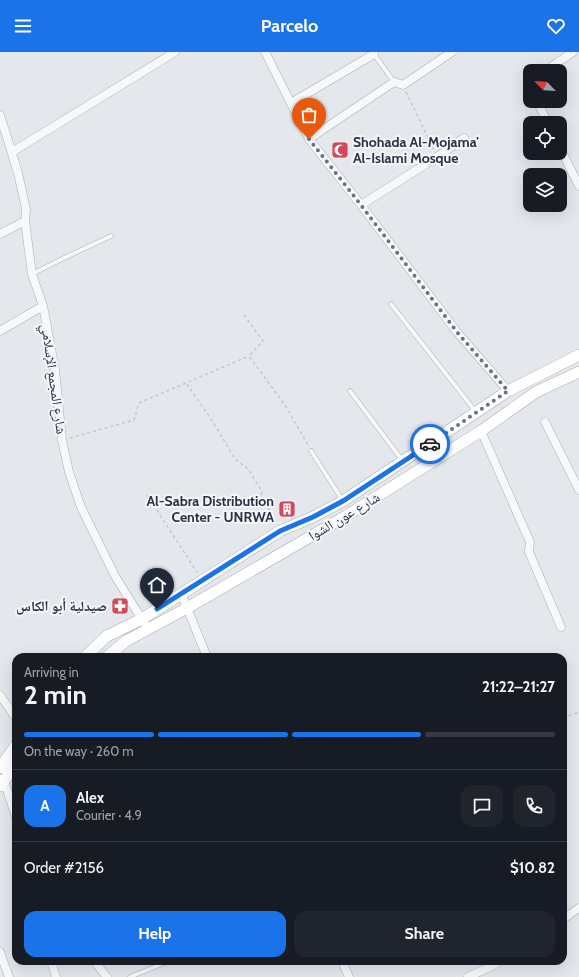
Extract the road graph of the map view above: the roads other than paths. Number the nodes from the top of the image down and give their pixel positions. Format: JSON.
{"nodes":[{"id":1,"x":175,"y":52,"type":"edge"},
{"id":2,"x":265,"y":52,"type":"edge"},
{"id":3,"x":452,"y":52,"type":"edge"},
{"id":4,"x":573,"y":52,"type":"edge"},
{"id":5,"x":374,"y":53,"type":"edge"},
{"id":6,"x":555,"y":64,"type":"edge"},
{"id":7,"x":394,"y":82,"type":"junction"},
{"id":8,"x":291,"y":103,"type":"junction"},
{"id":9,"x":0,"y":115,"type":"edge"},
{"id":10,"x":2,"y":128,"type":"edge"},
{"id":11,"x":464,"y":138,"type":"dead end"},
{"id":12,"x":309,"y":139,"type":"junction"},
{"id":13,"x":12,"y":152,"type":"junction"},
{"id":14,"x":566,"y":160,"type":"edge"},
{"id":15,"x":579,"y":186,"type":"edge"},
{"id":16,"x":361,"y":205,"type":"junction"},
{"id":17,"x":25,"y":221,"type":"junction"},
{"id":18,"x":0,"y":234,"type":"edge"},
{"id":19,"x":111,"y":236,"type":"dead end"},
{"id":20,"x":32,"y":274,"type":"junction"},
{"id":21,"x":391,"y":304,"type":"dead end"},
{"id":22,"x":43,"y":306,"type":"junction"},
{"id":23,"x":0,"y":330,"type":"edge"},
{"id":24,"x":579,"y":355,"type":"edge"},
{"id":25,"x":579,"y":372,"type":"edge"},
{"id":26,"x":508,"y":391,"type":"junction"},
{"id":27,"x":350,"y":392,"type":"dead end"},
{"id":28,"x":476,"y":412,"type":"junction"},
{"id":29,"x":545,"y":422,"type":"dead end"},
{"id":30,"x":481,"y":431,"type":"junction"},
{"id":31,"x":311,"y":451,"type":"road end"},
{"id":32,"x":403,"y":462,"type":"junction"},
{"id":33,"x":579,"y":490,"type":"edge"},
{"id":34,"x":343,"y":501,"type":"junction"},
{"id":35,"x":181,"y":594,"type":"junction"},
{"id":36,"x":187,"y":608,"type":"junction"},
{"id":37,"x":142,"y":619,"type":"junction"},
{"id":38,"x":561,"y":627,"type":"dead end"},
{"id":39,"x":148,"y":629,"type":"junction"},
{"id":40,"x":89,"y":653,"type":"edge"},
{"id":41,"x":112,"y":653,"type":"edge"},
{"id":42,"x":205,"y":653,"type":"edge"},
{"id":43,"x":0,"y":695,"type":"edge"},
{"id":44,"x":12,"y":712,"type":"edge"},
{"id":45,"x":12,"y":751,"type":"edge"},
{"id":46,"x":0,"y":768,"type":"edge"},
{"id":47,"x":12,"y":769,"type":"edge"},
{"id":48,"x":1,"y":782,"type":"edge"},
{"id":49,"x":12,"y":808,"type":"edge"},
{"id":50,"x":579,"y":908,"type":"edge"},
{"id":51,"x":567,"y":916,"type":"edge"},
{"id":52,"x":0,"y":952,"type":"edge"},
{"id":53,"x":52,"y":965,"type":"edge"},
{"id":54,"x":98,"y":965,"type":"edge"},
{"id":55,"x":159,"y":965,"type":"edge"},
{"id":56,"x":344,"y":965,"type":"edge"},
{"id":57,"x":494,"y":965,"type":"edge"},
{"id":58,"x":9,"y":977,"type":"edge"},
{"id":59,"x":56,"y":977,"type":"edge"},
{"id":60,"x":108,"y":977,"type":"edge"},
{"id":61,"x":130,"y":977,"type":"edge"},
{"id":62,"x":349,"y":977,"type":"edge"},
{"id":63,"x":468,"y":977,"type":"edge"}],
"edges":[{"from":1,"to":13,"type":"street"},
{"from":2,"to":8,"type":"street"},
{"from":3,"to":7,"type":"street"},
{"from":4,"to":6,"type":"street"},
{"from":5,"to":7,"type":"lane"},
{"from":5,"to":8,"type":"street"},
{"from":7,"to":12,"type":"street"},
{"from":8,"to":12,"type":"street"},
{"from":9,"to":10,"type":"street","name":"شارع المجمع الإسلامي"},
{"from":10,"to":13,"type":"street","name":"شارع المجمع الإسلامي"},
{"from":11,"to":16,"type":"street"},
{"from":12,"to":16,"type":"street"},
{"from":13,"to":17,"type":"street","name":"شارع المجمع الإسلامي"},
{"from":14,"to":15,"type":"street"},
{"from":16,"to":26,"type":"street"},
{"from":17,"to":18,"type":"street"},
{"from":17,"to":20,"type":"street","name":"شارع المجمع الإسلامي"},
{"from":19,"to":20,"type":"lane"},
{"from":20,"to":22,"type":"street","name":"شارع المجمع الإسلامي"},
{"from":21,"to":28,"type":"lane"},
{"from":22,"to":23,"type":"street"},
{"from":22,"to":37,"type":"street","name":"شارع المجمع الإسلامي"},
{"from":24,"to":26,"type":"main road","name":"شارع عون الشوا"},
{"from":25,"to":30,"type":"main road","name":"شارع عون الشوا"},
{"from":26,"to":28,"type":"main road","name":"شارع عون الشوا"},
{"from":27,"to":32,"type":"lane"},
{"from":28,"to":32,"type":"main road","name":"شارع عون الشوا"},
{"from":29,"to":33,"type":"street"},
{"from":30,"to":36,"type":"main road","name":"شارع عون الشوا"},
{"from":30,"to":38,"type":"street"},
{"from":31,"to":34,"type":"lane"},
{"from":32,"to":34,"type":"main road","name":"شارع عون الشوا"},
{"from":34,"to":35,"type":"main road","name":"شارع عون الشوا"},
{"from":35,"to":36,"type":"street"},
{"from":35,"to":37,"type":"main road","name":"شارع عون الشوا"},
{"from":36,"to":39,"type":"main road","name":"شارع عون الشوا"},
{"from":36,"to":42,"type":"street"},
{"from":37,"to":39,"type":"street","name":"شارع المجمع الإسلامي"},
{"from":37,"to":40,"type":"main road","name":"شارع عون الشوا"},
{"from":39,"to":41,"type":"main road","name":"شارع عون الشوا"},
{"from":43,"to":44,"type":"street"},
{"from":45,"to":46,"type":"main road"},
{"from":47,"to":48,"type":"main road"},
{"from":48,"to":49,"type":"street"},
{"from":50,"to":51,"type":"street"},
{"from":52,"to":58,"type":"street"},
{"from":53,"to":59,"type":"street"},
{"from":54,"to":60,"type":"street"},
{"from":55,"to":61,"type":"lane"},
{"from":56,"to":62,"type":"street"},
{"from":57,"to":63,"type":"street"}]}
